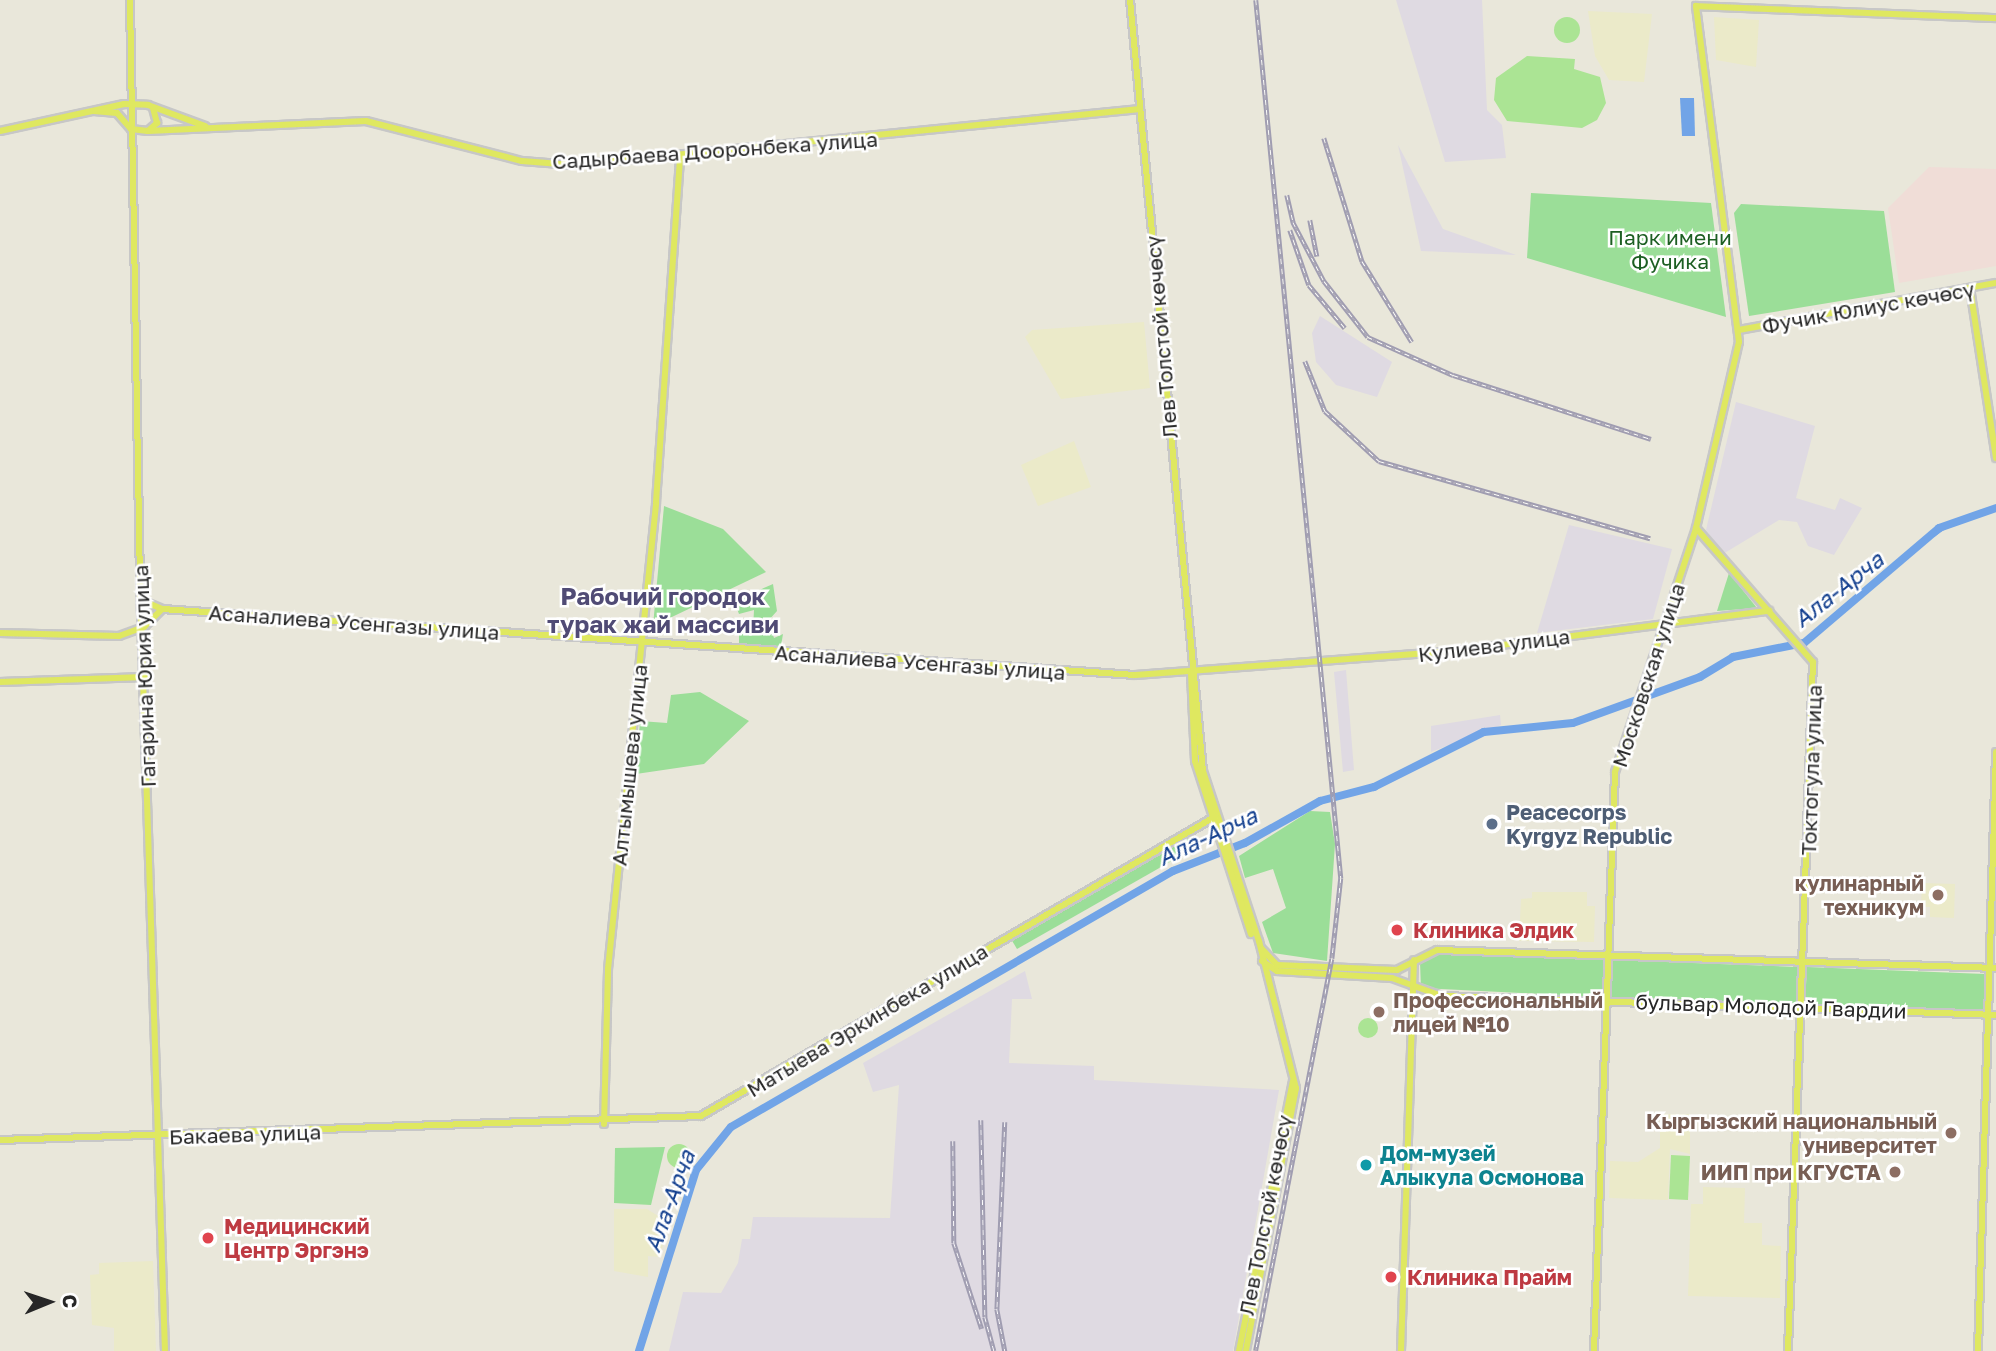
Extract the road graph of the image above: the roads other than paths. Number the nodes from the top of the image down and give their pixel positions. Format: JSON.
{"nodes":[{"id":1,"x":130,"y":0,"type":"edge"},
{"id":2,"x":1130,"y":0,"type":"edge"},
{"id":3,"x":1996,"y":18,"type":"edge"},
{"id":4,"x":130,"y":104,"type":"junction"},
{"id":5,"x":148,"y":105,"type":"junction"},
{"id":6,"x":1140,"y":109,"type":"junction"},
{"id":7,"x":94,"y":111,"type":"junction"},
{"id":8,"x":210,"y":128,"type":"junction"},
{"id":9,"x":131,"y":129,"type":"junction"},
{"id":10,"x":0,"y":131,"type":"edge"},
{"id":11,"x":148,"y":131,"type":"junction"},
{"id":12,"x":680,"y":156,"type":"junction"},
{"id":13,"x":1996,"y":283,"type":"edge"},
{"id":14,"x":1969,"y":288,"type":"junction"},
{"id":15,"x":1739,"y":330,"type":"junction"},
{"id":16,"x":1996,"y":458,"type":"edge"},
{"id":17,"x":1696,"y":528,"type":"junction"},
{"id":18,"x":141,"y":600,"type":"junction"},
{"id":19,"x":162,"y":609,"type":"junction"},
{"id":20,"x":1769,"y":611,"type":"junction"},
{"id":21,"x":1664,"y":623,"type":"junction"},
{"id":22,"x":144,"y":627,"type":"junction"},
{"id":23,"x":0,"y":633,"type":"edge"},
{"id":24,"x":643,"y":642,"type":"junction"},
{"id":25,"x":1323,"y":664,"type":"joint"},
{"id":26,"x":1191,"y":673,"type":"junction"},
{"id":27,"x":145,"y":677,"type":"junction"},
{"id":28,"x":0,"y":682,"type":"edge"},
{"id":29,"x":1996,"y":752,"type":"edge"},
{"id":30,"x":1214,"y":817,"type":"junction"},
{"id":31,"x":1228,"y":860,"type":"junction"},
{"id":32,"x":1259,"y":941,"type":"junction"},
{"id":33,"x":1608,"y":956,"type":"junction"},
{"id":34,"x":1261,"y":960,"type":"junction"},
{"id":35,"x":1415,"y":960,"type":"junction"},
{"id":36,"x":1803,"y":961,"type":"junction"},
{"id":37,"x":1993,"y":968,"type":"edge"},
{"id":38,"x":1275,"y":969,"type":"junction"},
{"id":39,"x":1267,"y":984,"type":"junction"},
{"id":40,"x":1414,"y":987,"type":"junction"},
{"id":41,"x":1606,"y":1001,"type":"junction"},
{"id":42,"x":1801,"y":1006,"type":"junction"},
{"id":43,"x":1992,"y":1015,"type":"edge"},
{"id":44,"x":1293,"y":1081,"type":"junction"},
{"id":45,"x":604,"y":1124,"type":"junction"},
{"id":46,"x":490,"y":1126,"type":"joint"},
{"id":47,"x":159,"y":1136,"type":"junction"},
{"id":48,"x":0,"y":1140,"type":"edge"},
{"id":49,"x":165,"y":1351,"type":"edge"},
{"id":50,"x":1239,"y":1351,"type":"edge"},
{"id":51,"x":1246,"y":1351,"type":"edge"},
{"id":52,"x":1401,"y":1351,"type":"edge"},
{"id":53,"x":1594,"y":1351,"type":"edge"},
{"id":54,"x":1788,"y":1351,"type":"edge"},
{"id":55,"x":1978,"y":1351,"type":"edge"}],
"edges":[{"from":1,"to":4,"type":"main road","name":"Гагарина Юрия улица"},
{"from":2,"to":6,"type":"main road","name":"Лев Толстой көчөсү"},
{"from":3,"to":15,"type":"main road","name":"Московская улица"},
{"from":4,"to":5,"type":"main road","name":"Садырбаева Дооронбека улица"},
{"from":4,"to":7,"type":"main road","name":"Садырбаева Дооронбека улица"},
{"from":4,"to":9,"type":"main road","name":"Гагарина Юрия улица"},
{"from":5,"to":8,"type":"main road","name":"Садырбаева Дооронбека улица"},
{"from":5,"to":11,"type":"main road"},
{"from":6,"to":12,"type":"main road","name":"Садырбаева Дооронбека улица"},
{"from":6,"to":26,"type":"main road","name":"Лев Толстой көчөсү"},
{"from":7,"to":9,"type":"main road","name":"Садырбаева Дооронбека улица"},
{"from":7,"to":10,"type":"main road"},
{"from":8,"to":11,"type":"main road","name":"Садырбаева Дооронбека улица"},
{"from":8,"to":12,"type":"main road","name":"Садырбаева Дооронбека улица"},
{"from":9,"to":11,"type":"main road","name":"Садырбаева Дооронбека улица"},
{"from":9,"to":18,"type":"main road","name":"Гагарина Юрия улица"},
{"from":12,"to":24,"type":"main road","name":"Алтымышева улица"},
{"from":13,"to":14,"type":"main road","name":"Фучик Юлиус көчөсү"},
{"from":14,"to":15,"type":"main road","name":"Фучик Юлиус көчөсү"},
{"from":14,"to":16,"type":"main road"},
{"from":15,"to":17,"type":"main road","name":"Московская улица"},
{"from":17,"to":20,"type":"main road","name":"Токтогула улица"},
{"from":17,"to":21,"type":"main road","name":"Московская улица"},
{"from":18,"to":19,"type":"main road","name":"Асаналиева Усенгазы улица"},
{"from":18,"to":22,"type":"main road","name":"Гагарина Юрия улица"},
{"from":19,"to":22,"type":"main road"},
{"from":19,"to":24,"type":"main road","name":"Асаналиева Усенгазы улица"},
{"from":20,"to":21,"type":"main road","name":"Кулиева улица"},
{"from":20,"to":36,"type":"main road","name":"Токтогула улица"},
{"from":21,"to":25,"type":"main road","name":"Кулиева улица"},
{"from":21,"to":33,"type":"main road","name":"Московская улица"},
{"from":22,"to":23,"type":"main road"},
{"from":22,"to":27,"type":"main road","name":"Гагарина Юрия улица"},
{"from":24,"to":26,"type":"main road","name":"Асаналиева Усенгазы улица"},
{"from":24,"to":45,"type":"main road","name":"Алтымышева улица"},
{"from":25,"to":26,"type":"main road","name":"Асаналиева Усенгазы улица"},
{"from":26,"to":30,"type":"main road","name":"Лев Толстой көчөсү"},
{"from":27,"to":28,"type":"main road"},
{"from":27,"to":47,"type":"main road","name":"Гагарина Юрия улица"},
{"from":29,"to":37,"type":"main road"},
{"from":30,"to":31,"type":"main road","name":"Лев Толстой көчөсү"},
{"from":30,"to":45,"type":"main road","name":"Матыева Эркинбека улица"},
{"from":31,"to":32,"type":"main road","name":"Лев Толстой көчөсү"},
{"from":31,"to":34,"type":"main road","name":"Лев Толстой көчөсү"},
{"from":32,"to":34,"type":"main road","name":"Лев Толстой көчөсү"},
{"from":32,"to":38,"type":"main road"},
{"from":33,"to":35,"type":"main road"},
{"from":33,"to":36,"type":"main road"},
{"from":33,"to":41,"type":"main road","name":"Московская улица"},
{"from":34,"to":38,"type":"main road"},
{"from":34,"to":39,"type":"main road","name":"Лев Толстой көчөсү"},
{"from":35,"to":38,"type":"main road"},
{"from":35,"to":40,"type":"main road"},
{"from":36,"to":37,"type":"main road"},
{"from":36,"to":42,"type":"main road","name":"Токтогула улица"},
{"from":37,"to":43,"type":"main road"},
{"from":38,"to":39,"type":"main road"},
{"from":38,"to":40,"type":"main road","name":"бульвар Молодой Гвардии"},
{"from":39,"to":44,"type":"main road","name":"Лев Толстой көчөсү"},
{"from":40,"to":41,"type":"main road","name":"бульвар Молодой Гвардии"},
{"from":40,"to":52,"type":"main road"},
{"from":41,"to":42,"type":"main road","name":"бульвар Молодой Гвардии"},
{"from":41,"to":53,"type":"main road","name":"Московская улица"},
{"from":42,"to":43,"type":"main road","name":"бульвар Молодой Гвардии"},
{"from":42,"to":54,"type":"main road","name":"Токтогула улица"},
{"from":43,"to":55,"type":"main road"},
{"from":44,"to":50,"type":"main road","name":"Лев Толстой көчөсү"},
{"from":44,"to":51,"type":"main road","name":"Лев Толстой көчөсү"},
{"from":45,"to":46,"type":"main road","name":"Матыева Эркинбека улица"},
{"from":46,"to":47,"type":"main road","name":"Бакаева улица"},
{"from":47,"to":48,"type":"main road","name":"Бакаева улица"},
{"from":47,"to":49,"type":"main road","name":"Гагарина Юрия улица"}]}
